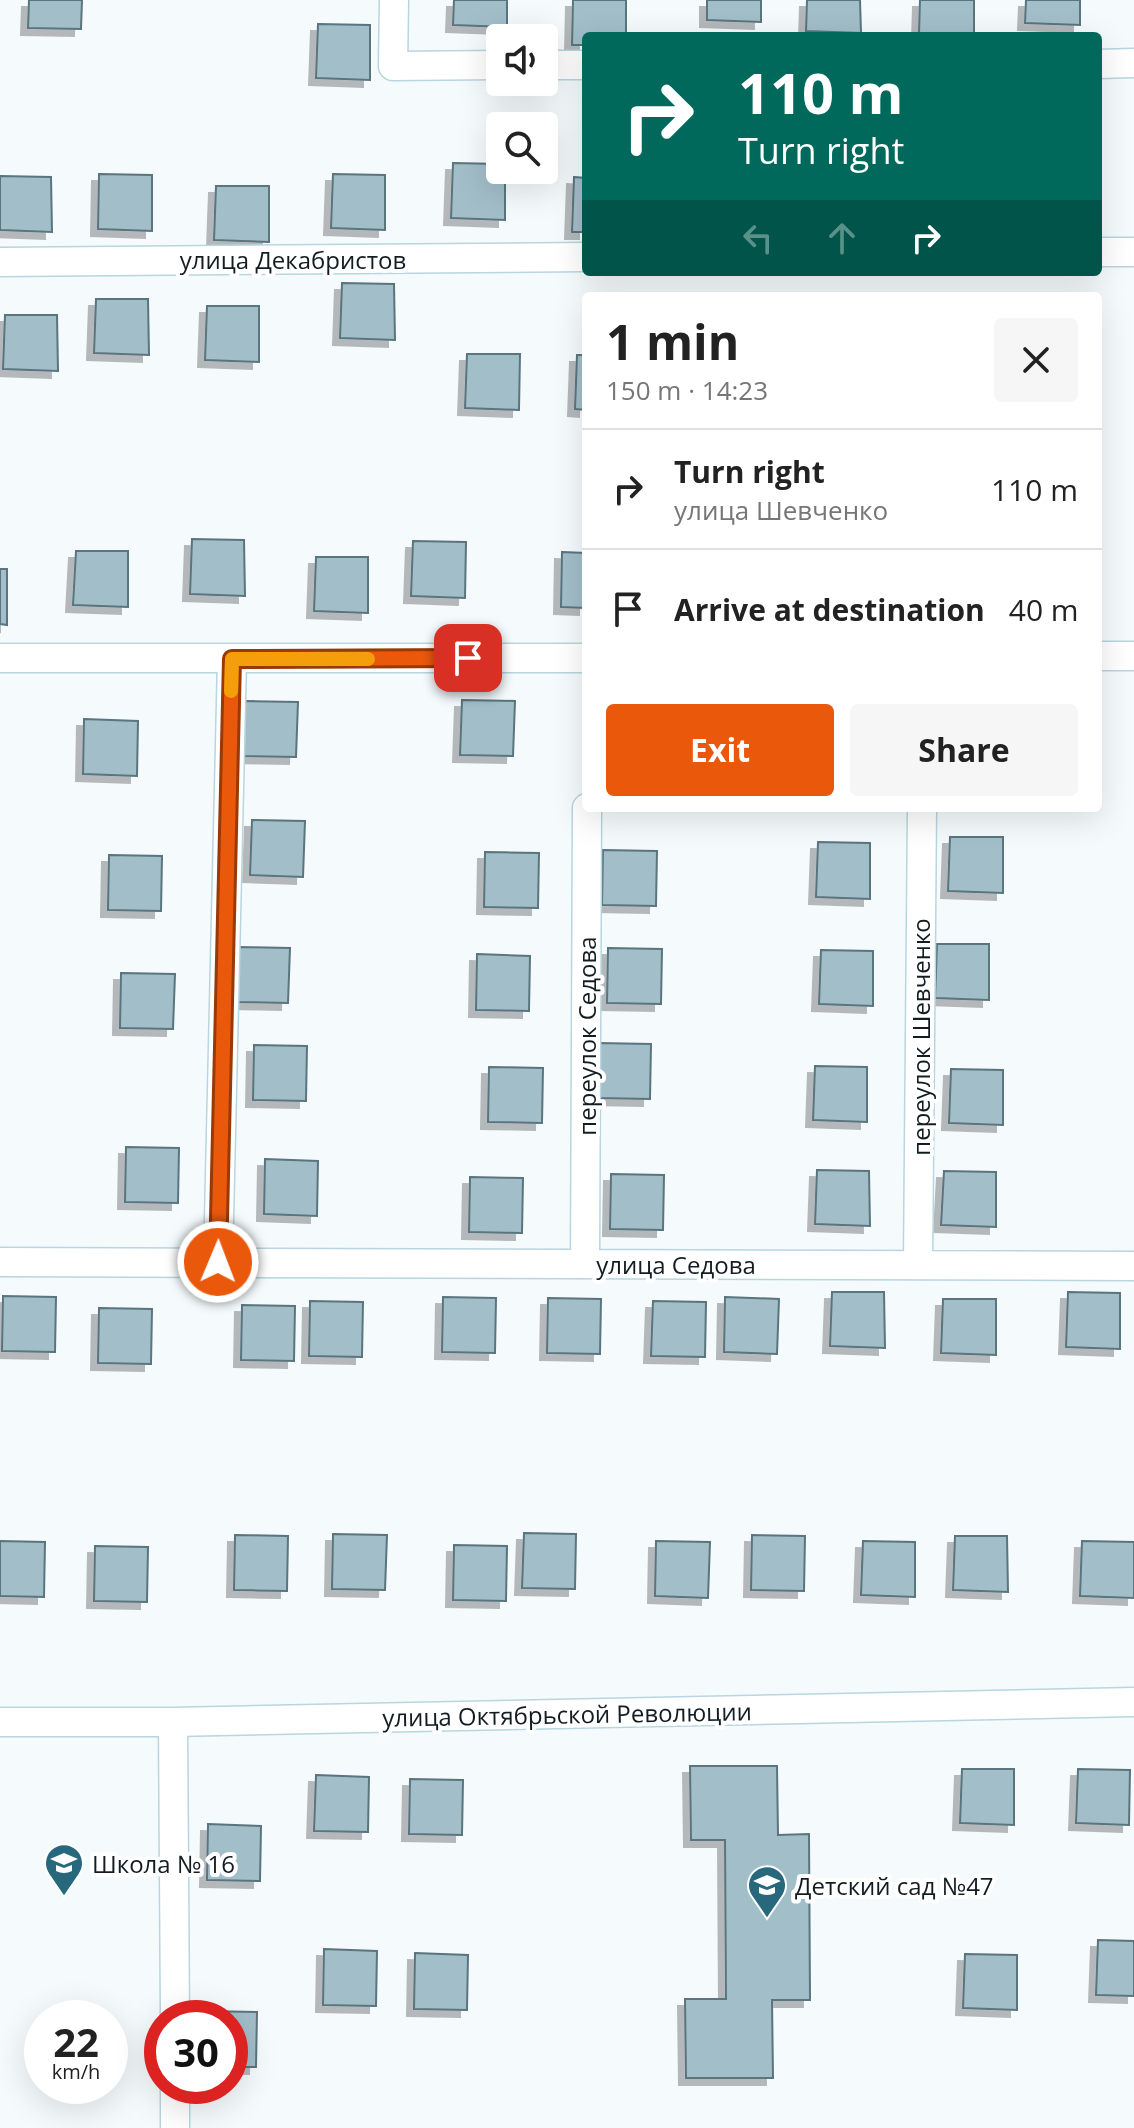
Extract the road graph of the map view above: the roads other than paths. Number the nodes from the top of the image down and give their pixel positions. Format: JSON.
{"nodes":[{"id":1,"x":394,"y":0,"type":"edge"},
{"id":2,"x":1134,"y":63,"type":"edge"},
{"id":3,"x":1102,"y":64,"type":"edge"},
{"id":4,"x":486,"y":65,"type":"edge"},
{"id":5,"x":558,"y":65,"type":"edge"},
{"id":6,"x":582,"y":65,"type":"edge"},
{"id":7,"x":1102,"y":252,"type":"edge"},
{"id":8,"x":1134,"y":252,"type":"edge"},
{"id":9,"x":582,"y":257,"type":"edge"},
{"id":10,"x":0,"y":262,"type":"edge"},
{"id":11,"x":1102,"y":656,"type":"edge"},
{"id":12,"x":1134,"y":656,"type":"edge"},
{"id":13,"x":0,"y":658,"type":"edge"},
{"id":14,"x":582,"y":658,"type":"edge"},
{"id":15,"x":232,"y":659,"type":"junction"},
{"id":16,"x":587,"y":812,"type":"edge"},
{"id":17,"x":922,"y":812,"type":"edge"},
{"id":18,"x":0,"y":1262,"type":"edge"},
{"id":19,"x":218,"y":1262,"type":"junction"},
{"id":20,"x":585,"y":1264,"type":"junction"},
{"id":21,"x":918,"y":1265,"type":"junction"},
{"id":22,"x":1134,"y":1266,"type":"edge"},
{"id":23,"x":1134,"y":1702,"type":"edge"},
{"id":24,"x":0,"y":1722,"type":"edge"},
{"id":25,"x":173,"y":1722,"type":"junction"},
{"id":26,"x":175,"y":2000,"type":"edge"},
{"id":27,"x":175,"y":2104,"type":"edge"},
{"id":28,"x":175,"y":2128,"type":"edge"}],
"edges":[{"from":1,"to":4,"type":"street"},
{"from":2,"to":3,"type":"street"},
{"from":5,"to":6,"type":"street"},
{"from":7,"to":8,"type":"street"},
{"from":9,"to":10,"type":"street","name":"улица Декабристов"},
{"from":11,"to":12,"type":"street"},
{"from":13,"to":15,"type":"street"},
{"from":14,"to":15,"type":"street"},
{"from":15,"to":19,"type":"street"},
{"from":16,"to":20,"type":"street","name":"переулок Седова"},
{"from":17,"to":21,"type":"street","name":"переулок Шевченко"},
{"from":18,"to":19,"type":"street","name":"улица Седова"},
{"from":19,"to":20,"type":"street","name":"улица Седова"},
{"from":20,"to":21,"type":"street","name":"улица Седова"},
{"from":21,"to":22,"type":"street","name":"улица Седова"},
{"from":23,"to":25,"type":"street","name":"улица Октябрьской Революции"},
{"from":24,"to":25,"type":"street","name":"улица Октябрьской Революции"},
{"from":25,"to":26,"type":"street"},
{"from":27,"to":28,"type":"street"}]}
